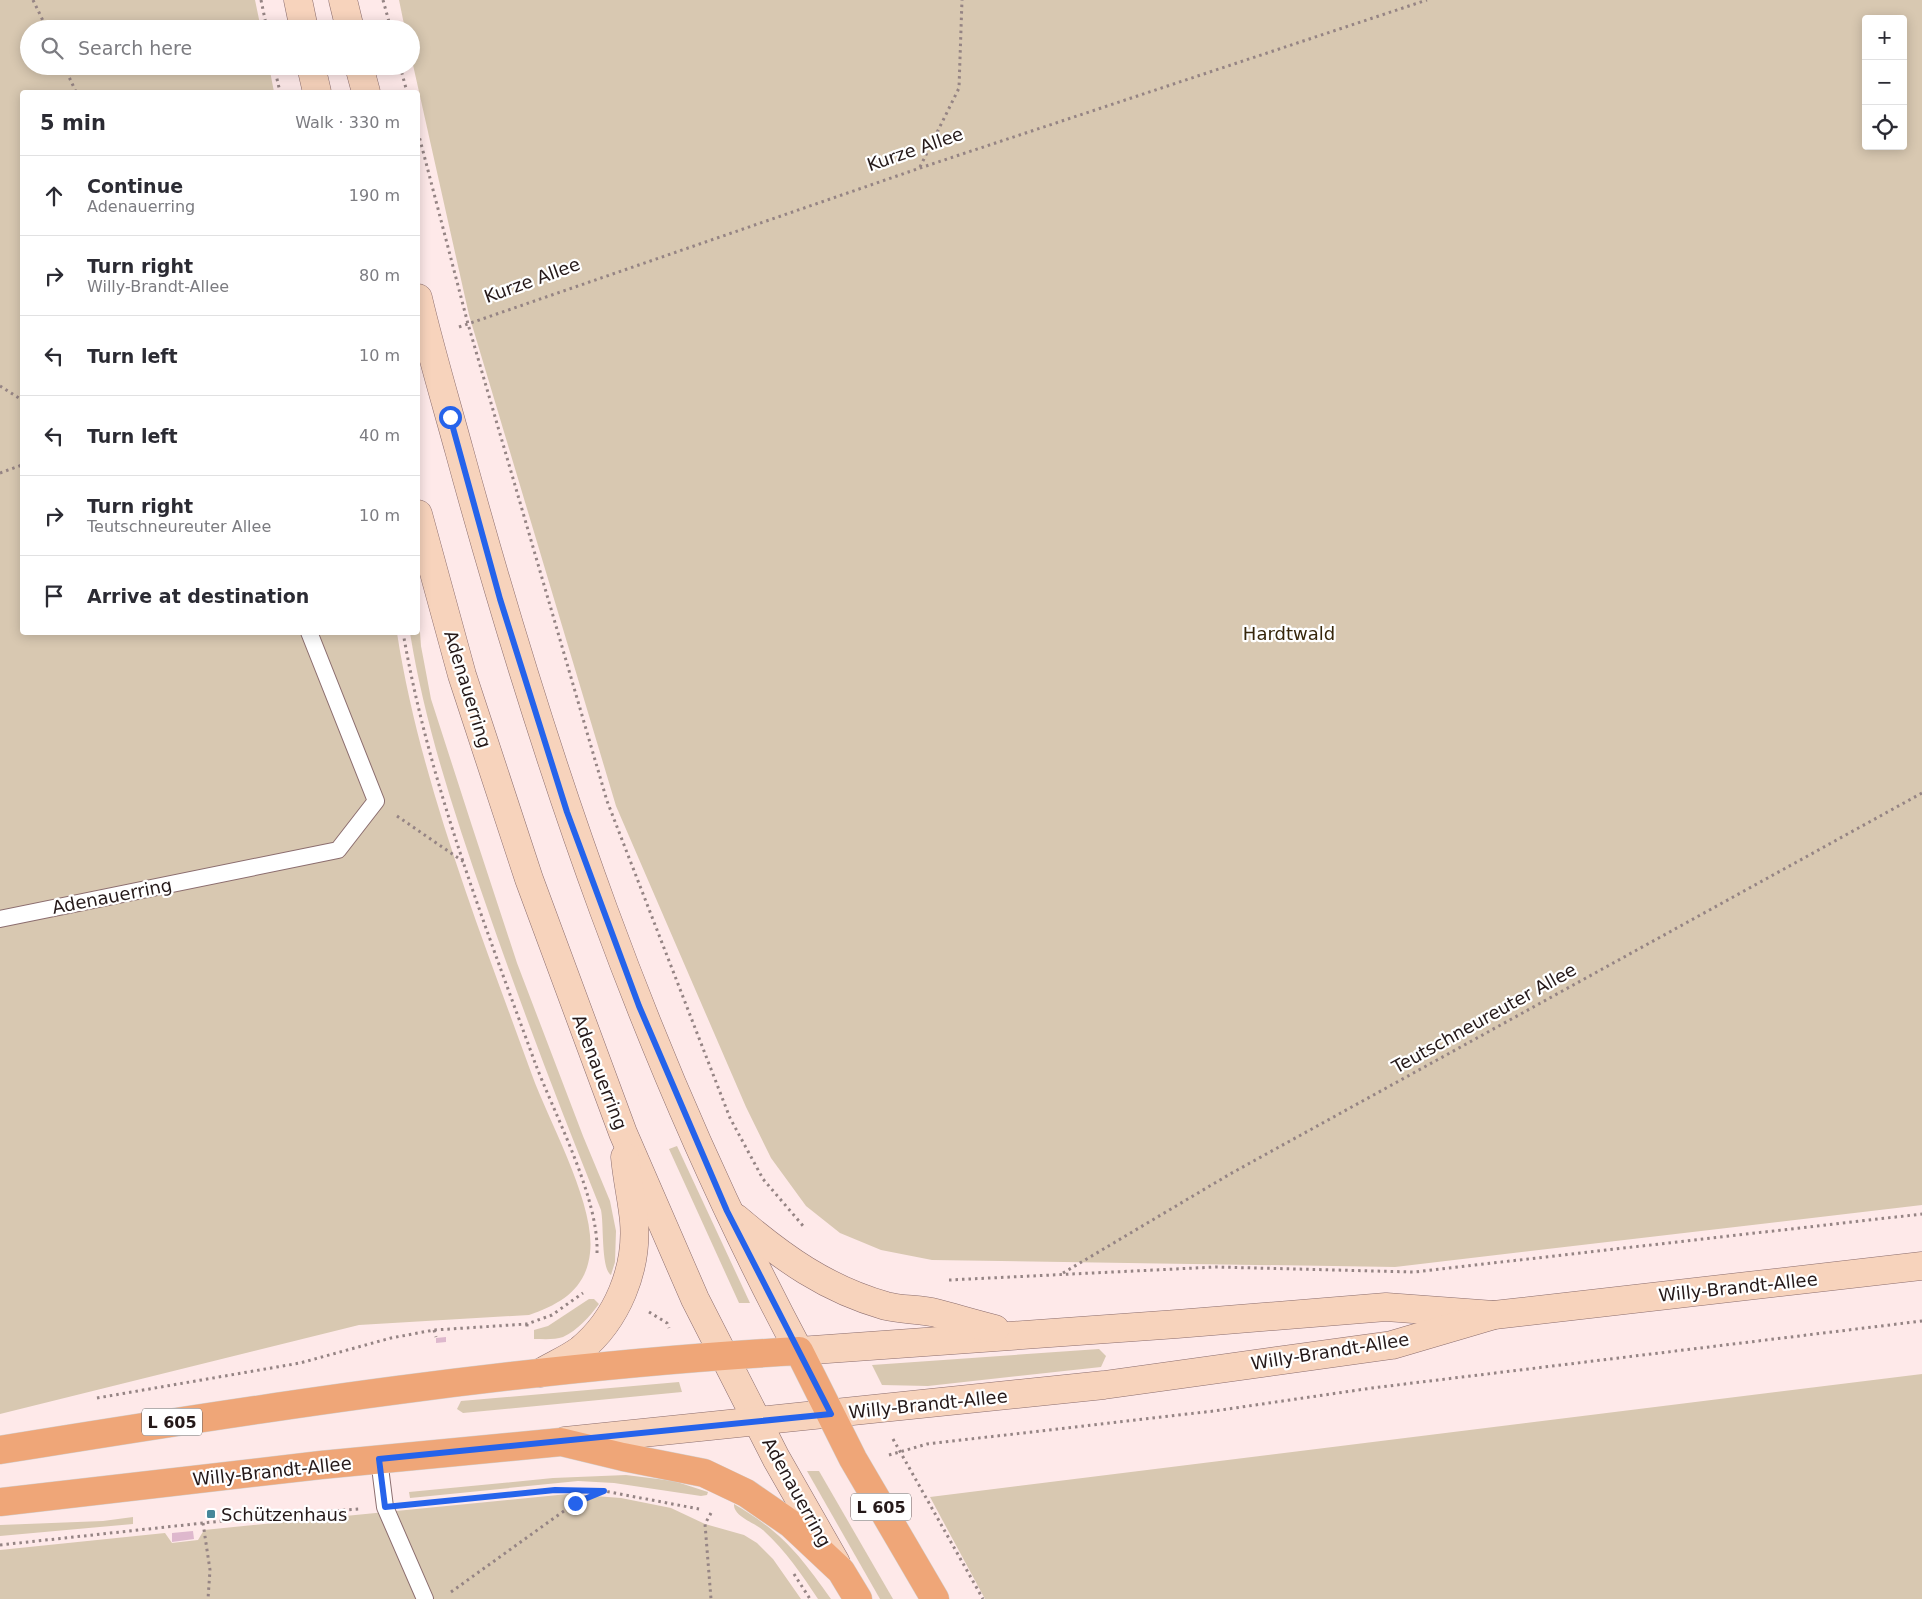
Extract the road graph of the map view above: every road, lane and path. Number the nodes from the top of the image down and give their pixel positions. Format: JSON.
{"nodes":[{"id":1,"x":33,"y":0,"type":"edge"},
{"id":2,"x":261,"y":0,"type":"edge"},
{"id":3,"x":298,"y":0,"type":"edge"},
{"id":4,"x":343,"y":0,"type":"edge"},
{"id":5,"x":383,"y":0,"type":"edge"},
{"id":6,"x":962,"y":0,"type":"edge"},
{"id":7,"x":1427,"y":0,"type":"edge"},
{"id":8,"x":43,"y":20,"type":"edge"},
{"id":9,"x":265,"y":20,"type":"edge"},
{"id":10,"x":302,"y":20,"type":"edge"},
{"id":11,"x":348,"y":20,"type":"edge"},
{"id":12,"x":389,"y":20,"type":"edge"},
{"id":13,"x":68,"y":75,"type":"edge"},
{"id":14,"x":276,"y":75,"type":"edge"},
{"id":15,"x":314,"y":75,"type":"edge"},
{"id":16,"x":361,"y":75,"type":"edge"},
{"id":17,"x":402,"y":75,"type":"edge"},
{"id":18,"x":75,"y":90,"type":"edge"},
{"id":19,"x":280,"y":90,"type":"edge"},
{"id":20,"x":317,"y":90,"type":"edge"},
{"id":21,"x":365,"y":90,"type":"edge"},
{"id":22,"x":406,"y":90,"type":"edge"},
{"id":23,"x":420,"y":140,"type":"edge"},
{"id":24,"x":920,"y":168,"type":"junction"},
{"id":25,"x":420,"y":318,"type":"edge"},
{"id":26,"x":468,"y":324,"type":"junction"},
{"id":27,"x":422,"y":337,"type":"edge"},
{"id":28,"x":0,"y":386,"type":"edge"},
{"id":29,"x":20,"y":399,"type":"edge"},
{"id":30,"x":20,"y":466,"type":"edge"},
{"id":31,"x":0,"y":472,"type":"edge"},
{"id":32,"x":420,"y":521,"type":"edge"},
{"id":33,"x":310,"y":635,"type":"edge"},
{"id":34,"x":404,"y":635,"type":"edge"},
{"id":35,"x":1922,"y":793,"type":"edge"},
{"id":36,"x":376,"y":801,"type":"junction"},
{"id":37,"x":464,"y":862,"type":"junction"},
{"id":38,"x":0,"y":918,"type":"edge"},
{"id":39,"x":623,"y":1133,"type":"junction"},
{"id":40,"x":727,"y":1211,"type":"junction"},
{"id":41,"x":1922,"y":1214,"type":"edge"},
{"id":42,"x":807,"y":1231,"type":"dead end"},
{"id":43,"x":596,"y":1258,"type":"dead end"},
{"id":44,"x":1922,"y":1266,"type":"edge"},
{"id":45,"x":1063,"y":1273,"type":"junction"},
{"id":46,"x":943,"y":1280,"type":"dead end"},
{"id":47,"x":586,"y":1288,"type":"dead end"},
{"id":48,"x":1494,"y":1315,"type":"junction"},
{"id":49,"x":1922,"y":1321,"type":"edge"},
{"id":50,"x":526,"y":1324,"type":"junction"},
{"id":51,"x":434,"y":1330,"type":"junction"},
{"id":52,"x":526,"y":1330,"type":"dead end"},
{"id":53,"x":1023,"y":1335,"type":"junction"},
{"id":54,"x":436,"y":1337,"type":"dead end"},
{"id":55,"x":799,"y":1351,"type":"junction"},
{"id":56,"x":725,"y":1355,"type":"junction"},
{"id":57,"x":540,"y":1372,"type":"junction"},
{"id":58,"x":87,"y":1400,"type":"dead end"},
{"id":59,"x":831,"y":1414,"type":"junction"},
{"id":60,"x":759,"y":1422,"type":"junction"},
{"id":61,"x":561,"y":1442,"type":"junction"},
{"id":62,"x":0,"y":1450,"type":"edge"},
{"id":63,"x":379,"y":1459,"type":"junction"},
{"id":64,"x":604,"y":1491,"type":"junction"},
{"id":65,"x":0,"y":1502,"type":"edge"},
{"id":66,"x":385,"y":1507,"type":"junction"},
{"id":67,"x":204,"y":1523,"type":"junction"},
{"id":68,"x":0,"y":1545,"type":"edge"},
{"id":69,"x":841,"y":1571,"type":"junction"},
{"id":70,"x":448,"y":1593,"type":"dead end"},
{"id":71,"x":208,"y":1599,"type":"edge"},
{"id":72,"x":425,"y":1599,"type":"edge"},
{"id":73,"x":711,"y":1599,"type":"edge"},
{"id":74,"x":858,"y":1599,"type":"edge"},
{"id":75,"x":935,"y":1599,"type":"edge"},
{"id":76,"x":983,"y":1599,"type":"edge"}],
"edges":[{"from":1,"to":8,"type":"path"},
{"from":2,"to":9,"type":"path"},
{"from":3,"to":10,"type":"main road"},
{"from":4,"to":11,"type":"main road"},
{"from":5,"to":12,"type":"path"},
{"from":6,"to":24,"type":"path"},
{"from":7,"to":24,"type":"path","name":"Kurze Allee"},
{"from":13,"to":18,"type":"path"},
{"from":14,"to":19,"type":"path"},
{"from":15,"to":20,"type":"main road"},
{"from":16,"to":21,"type":"main road"},
{"from":17,"to":22,"type":"path"},
{"from":23,"to":26,"type":"path"},
{"from":24,"to":26,"type":"path","name":"Kurze Allee"},
{"from":25,"to":27,"type":"main road"},
{"from":26,"to":27,"type":"path","name":"Kurze Allee"},
{"from":26,"to":42,"type":"path"},
{"from":27,"to":40,"type":"main road"},
{"from":28,"to":29,"type":"path"},
{"from":30,"to":31,"type":"path"},
{"from":32,"to":39,"type":"main road","name":"Adenauerring"},
{"from":33,"to":36,"type":"lane"},
{"from":34,"to":37,"type":"path"},
{"from":35,"to":45,"type":"path","name":"Teutschneureuter Allee"},
{"from":36,"to":37,"type":"path"},
{"from":36,"to":38,"type":"lane","name":"Adenauerring"},
{"from":37,"to":43,"type":"path"},
{"from":39,"to":56,"type":"main road","name":"Adenauerring"},
{"from":39,"to":57,"type":"main road"},
{"from":40,"to":53,"type":"main road"},
{"from":40,"to":55,"type":"main road"},
{"from":41,"to":45,"type":"path"},
{"from":44,"to":48,"type":"main road","name":"Willy-Brandt-Allee"},
{"from":45,"to":46,"type":"path"},
{"from":47,"to":50,"type":"path"},
{"from":48,"to":53,"type":"main road","name":"Willy-Brandt-Allee"},
{"from":48,"to":59,"type":"main road","name":"Willy-Brandt-Allee"},
{"from":49,"to":76,"type":"path"},
{"from":50,"to":51,"type":"path"},
{"from":50,"to":52,"type":"path"},
{"from":51,"to":54,"type":"path"},
{"from":51,"to":58,"type":"path"},
{"from":53,"to":55,"type":"main road","name":"Willy-Brandt-Allee"},
{"from":55,"to":56,"type":"main road","name":"Willy-Brandt-Allee","number":"L 605"},
{"from":55,"to":59,"type":"main road","number":"L 605"},
{"from":56,"to":57,"type":"main road","name":"Willy-Brandt-Allee","number":"L 605"},
{"from":56,"to":60,"type":"main road","name":"Adenauerring"},
{"from":57,"to":62,"type":"main road","name":"Willy-Brandt-Allee","number":"L 605"},
{"from":59,"to":60,"type":"main road","name":"Willy-Brandt-Allee"},
{"from":59,"to":75,"type":"main road","number":"L 605"},
{"from":60,"to":61,"type":"main road","name":"Willy-Brandt-Allee"},
{"from":60,"to":69,"type":"main road","name":"Adenauerring"},
{"from":61,"to":63,"type":"main road","name":"Willy-Brandt-Allee"},
{"from":61,"to":69,"type":"main road"},
{"from":63,"to":65,"type":"main road","name":"Willy-Brandt-Allee"},
{"from":63,"to":66,"type":"lane"},
{"from":64,"to":66,"type":"path"},
{"from":64,"to":70,"type":"path"},
{"from":64,"to":73,"type":"path"},
{"from":66,"to":67,"type":"path"},
{"from":66,"to":72,"type":"lane"},
{"from":67,"to":68,"type":"path"},
{"from":67,"to":71,"type":"path"},
{"from":69,"to":74,"type":"main road","name":"Adenauerring"}]}
